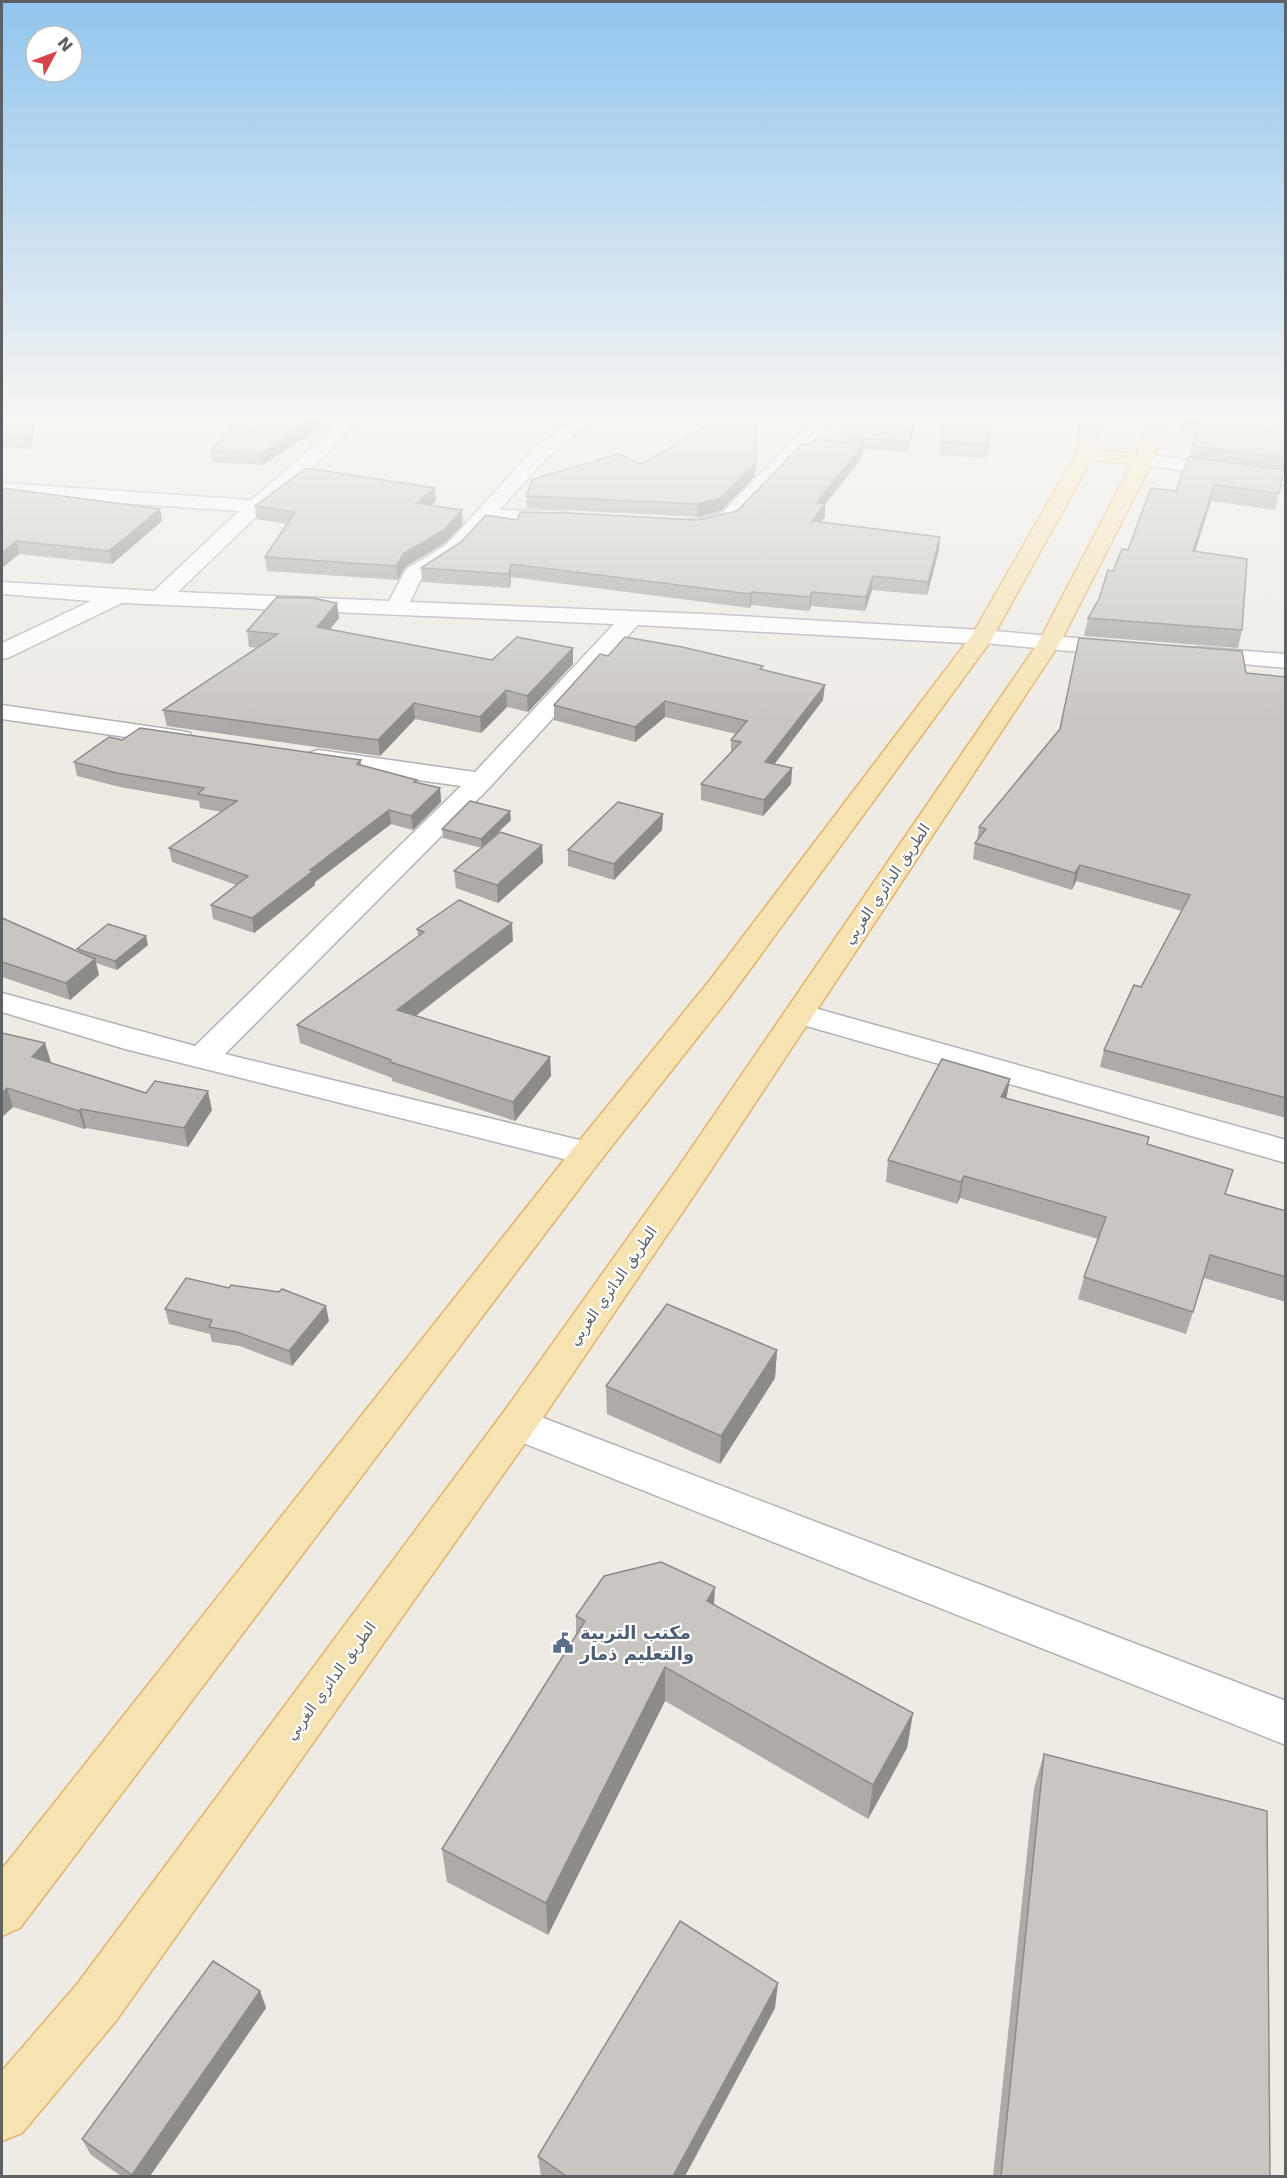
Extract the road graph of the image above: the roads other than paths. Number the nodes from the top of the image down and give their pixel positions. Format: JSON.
{"nodes":[{"id":1,"x":244,"y":518,"type":"edge"},
{"id":2,"x":481,"y":518,"type":"edge"},
{"id":3,"x":562,"y":518,"type":"edge"},
{"id":4,"x":579,"y":518,"type":"edge"},
{"id":5,"x":729,"y":518,"type":"edge"},
{"id":6,"x":1049,"y":518,"type":"edge"},
{"id":7,"x":1114,"y":518,"type":"edge"},
{"id":8,"x":674,"y":524,"type":"edge"},
{"id":9,"x":2,"y":588,"type":"edge"},
{"id":10,"x":120,"y":596,"type":"junction"},
{"id":11,"x":160,"y":597,"type":"junction"},
{"id":12,"x":396,"y":608,"type":"junction"},
{"id":13,"x":632,"y":618,"type":"junction"},
{"id":14,"x":982,"y":637,"type":"junction"},
{"id":15,"x":1049,"y":643,"type":"junction"},
{"id":16,"x":1143,"y":650,"type":"edge"},
{"id":17,"x":2,"y":652,"type":"edge"},
{"id":18,"x":1179,"y":653,"type":"edge"},
{"id":19,"x":1286,"y":661,"type":"edge"},
{"id":20,"x":2,"y":712,"type":"edge"},
{"id":21,"x":200,"y":741,"type":"edge"},
{"id":22,"x":294,"y":754,"type":"edge"},
{"id":23,"x":481,"y":781,"type":"junction"},
{"id":24,"x":2,"y":1002,"type":"edge"},
{"id":25,"x":800,"y":1014,"type":"junction"},
{"id":26,"x":202,"y":1058,"type":"junction"},
{"id":27,"x":1286,"y":1152,"type":"edge"},
{"id":28,"x":588,"y":1153,"type":"junction"},
{"id":29,"x":517,"y":1424,"type":"junction"},
{"id":30,"x":1286,"y":1723,"type":"edge"},
{"id":31,"x":2,"y":1910,"type":"edge"},
{"id":32,"x":2,"y":2113,"type":"edge"}],
"edges":[{"from":1,"to":11,"type":"street"},
{"from":2,"to":12,"type":"street"},
{"from":3,"to":4,"type":"street"},
{"from":5,"to":8,"type":"street"},
{"from":6,"to":14,"type":"main road"},
{"from":7,"to":15,"type":"main road","name":"الطريق الدائري الغربي"},
{"from":9,"to":10,"type":"street"},
{"from":10,"to":11,"type":"street"},
{"from":10,"to":17,"type":"street"},
{"from":11,"to":12,"type":"street"},
{"from":12,"to":13,"type":"street"},
{"from":13,"to":14,"type":"street"},
{"from":13,"to":23,"type":"street"},
{"from":14,"to":15,"type":"street"},
{"from":14,"to":28,"type":"main road"},
{"from":15,"to":16,"type":"street"},
{"from":15,"to":25,"type":"main road","name":"الطريق الدائري الغربي"},
{"from":18,"to":19,"type":"street"},
{"from":20,"to":21,"type":"street"},
{"from":22,"to":23,"type":"street"},
{"from":23,"to":26,"type":"street"},
{"from":24,"to":26,"type":"street"},
{"from":25,"to":27,"type":"street"},
{"from":25,"to":29,"type":"main road","name":"الطريق الدائري الغربي"},
{"from":26,"to":28,"type":"street"},
{"from":28,"to":31,"type":"main road"},
{"from":29,"to":30,"type":"street"},
{"from":29,"to":32,"type":"main road","name":"الطريق الدائري الغربي"}]}
